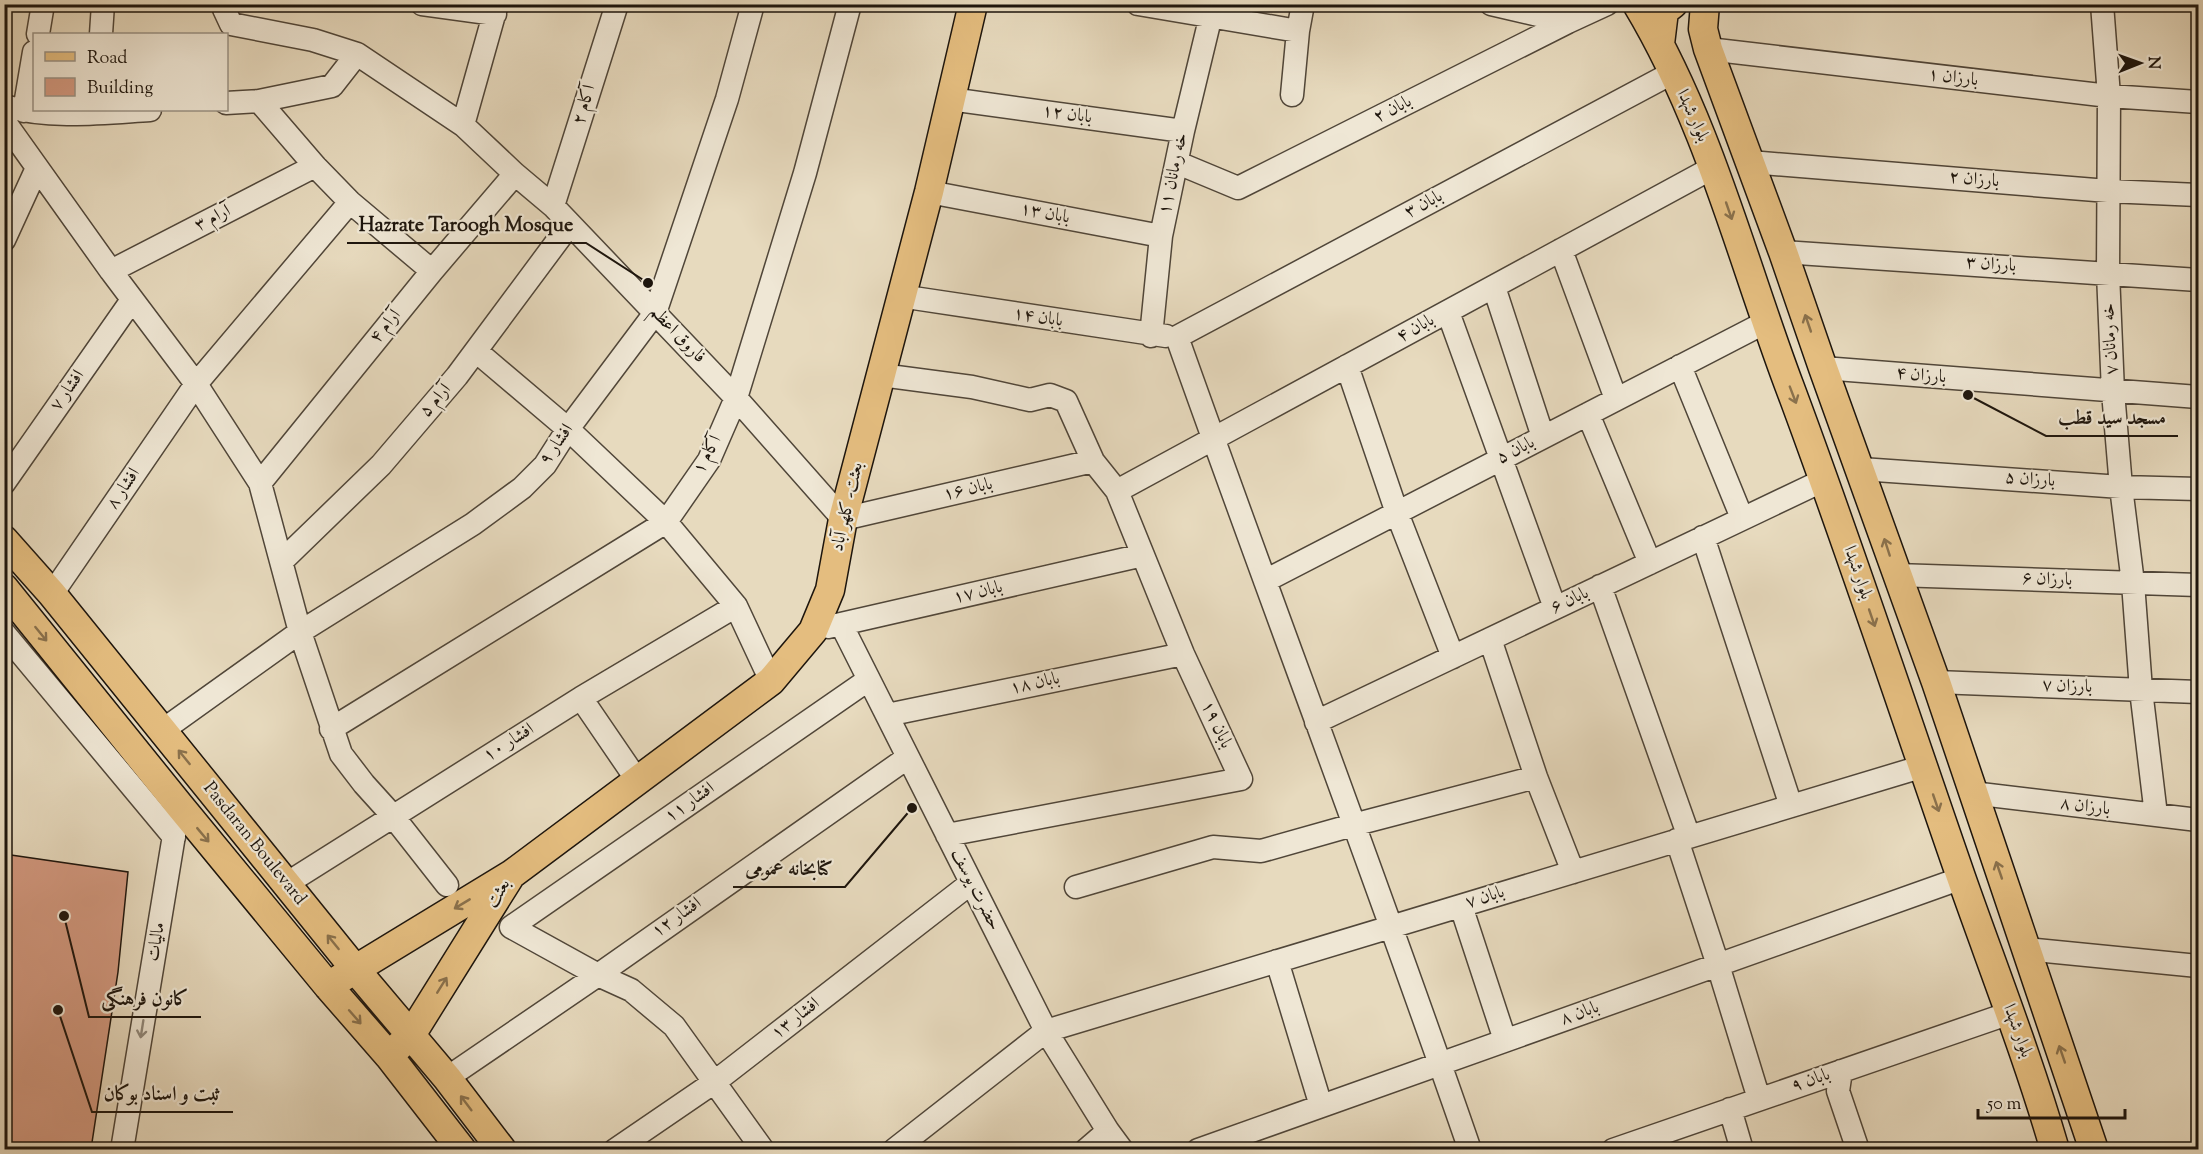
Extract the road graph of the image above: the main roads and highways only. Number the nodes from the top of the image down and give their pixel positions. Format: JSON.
{"nodes":[{"id":1,"x":973,"y":4,"type":"edge"},
{"id":2,"x":1637,"y":4,"type":"edge"},
{"id":3,"x":1673,"y":4,"type":"edge"},
{"id":4,"x":1683,"y":4,"type":"edge"},
{"id":5,"x":1705,"y":27,"type":"edge"},
{"id":6,"x":1660,"y":44,"type":"junction"},
{"id":7,"x":4,"y":540,"type":"edge"},
{"id":8,"x":4,"y":588,"type":"edge"},
{"id":9,"x":512,"y":874,"type":"junction"},
{"id":10,"x":355,"y":969,"type":"junction"},
{"id":11,"x":328,"y":986,"type":"junction"},
{"id":12,"x":411,"y":1035,"type":"junction"},
{"id":13,"x":389,"y":1056,"type":"junction"},
{"id":14,"x":462,"y":1149,"type":"edge"},
{"id":15,"x":502,"y":1149,"type":"edge"},
{"id":16,"x":2055,"y":1149,"type":"edge"},
{"id":17,"x":2094,"y":1149,"type":"edge"}],
"edges":[{"from":1,"to":9,"type":"main road","name":"بعثت- کلهر آباد"},
{"from":2,"to":6,"type":"main road","name":"بلوار شهدا"},
{"from":3,"to":6,"type":"main road"},
{"from":4,"to":5,"type":"main road","name":"بلوار شهدا"},
{"from":17,"to":5,"type":"main road","name":"بلوار شهدا","one_way":true},
{"from":6,"to":16,"type":"main road","name":"بلوار شهدا","one_way":true},
{"from":10,"to":7,"type":"main road","name":"Pasdaran Boulevard","one_way":true},
{"from":8,"to":11,"type":"main road","name":"Pasdaran Boulevard","one_way":true},
{"from":9,"to":10,"type":"main road","name":"بعثت","one_way":true},
{"from":12,"to":9,"type":"main road","name":"بعثت","one_way":true},
{"from":10,"to":11,"type":"main road","name":"بعثت"},
{"from":10,"to":12,"type":"main road","name":"Pasdaran Boulevard"},
{"from":11,"to":13,"type":"main road","name":"Pasdaran Boulevard","one_way":true},
{"from":12,"to":13,"type":"main road","name":"بعثت"},
{"from":15,"to":12,"type":"main road","name":"Pasdaran Boulevard","one_way":true},
{"from":13,"to":14,"type":"main road","name":"Pasdaran Boulevard"}]}
